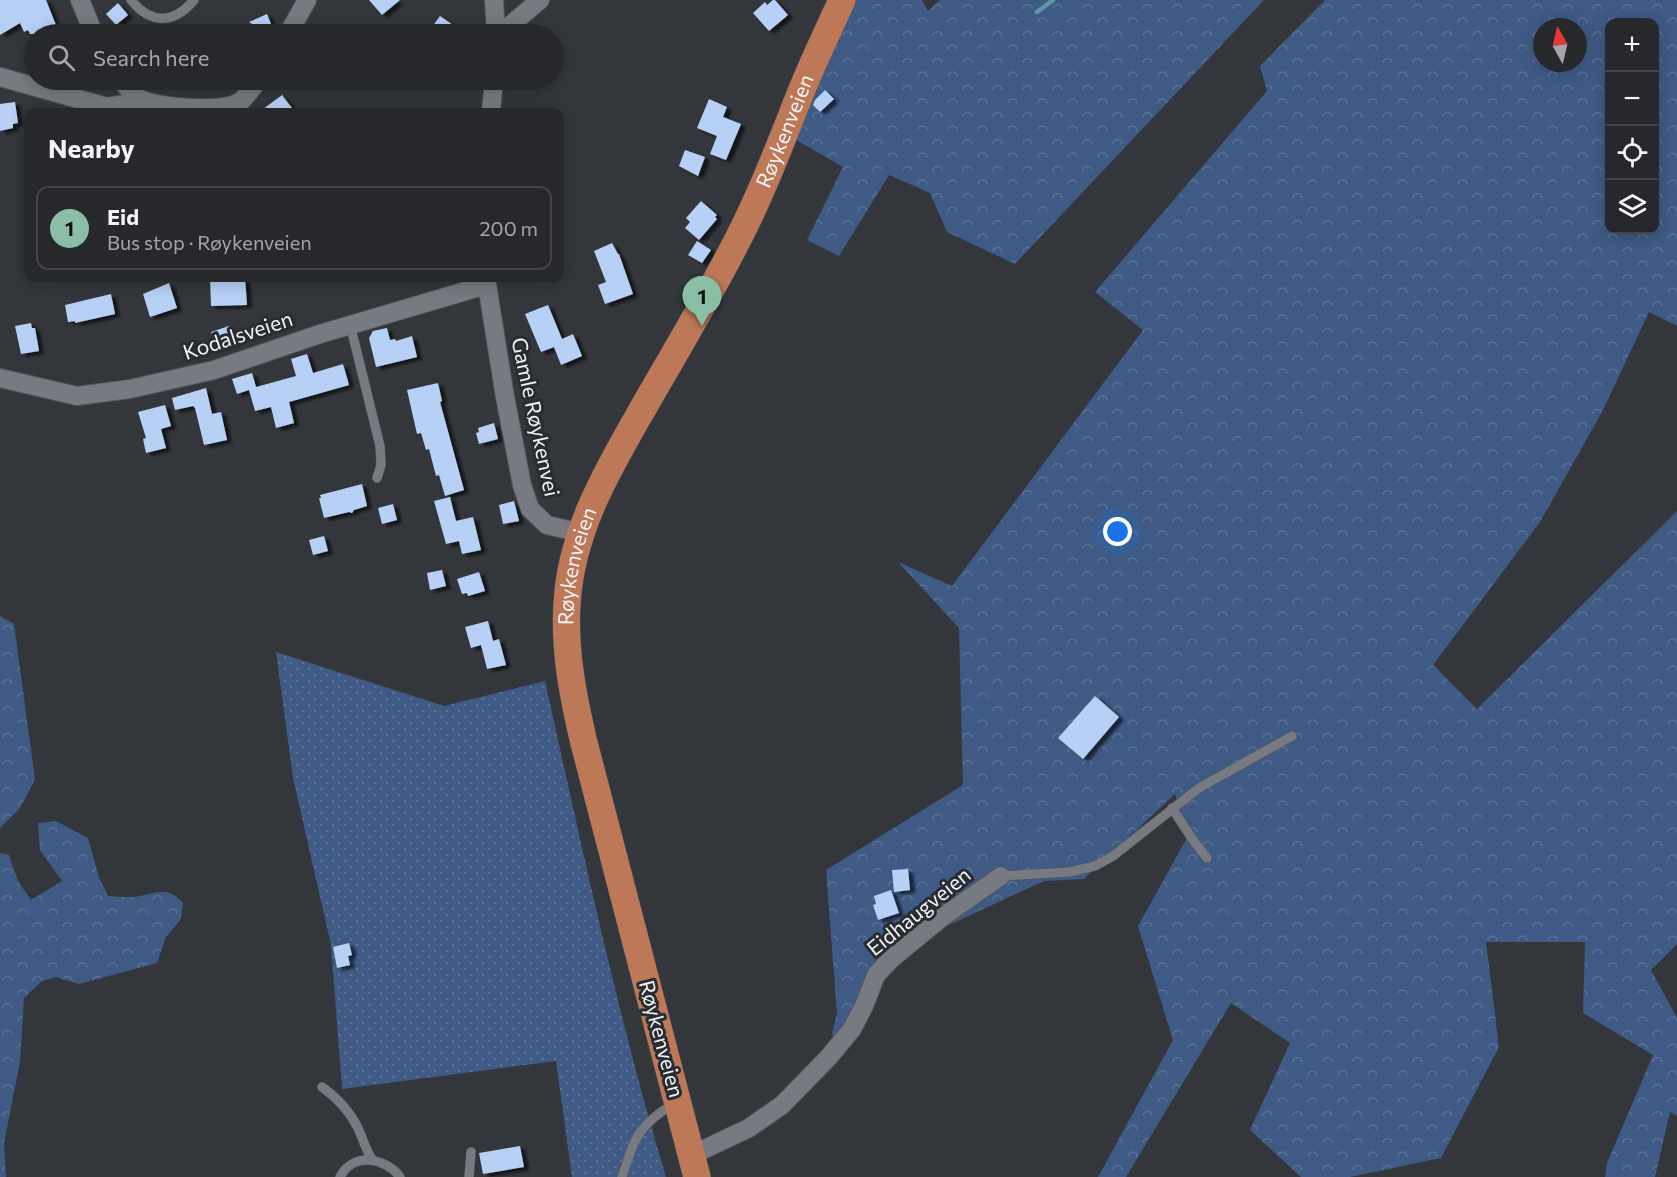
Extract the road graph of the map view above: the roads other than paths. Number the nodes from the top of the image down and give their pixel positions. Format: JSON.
{"nodes":[{"id":1,"x":80,"y":0,"type":"edge"},
{"id":2,"x":131,"y":0,"type":"edge"},
{"id":3,"x":194,"y":0,"type":"edge"},
{"id":4,"x":307,"y":0,"type":"edge"},
{"id":5,"x":494,"y":0,"type":"edge"},
{"id":6,"x":540,"y":0,"type":"edge"},
{"id":7,"x":842,"y":0,"type":"edge"},
{"id":8,"x":90,"y":24,"type":"edge"},
{"id":9,"x":294,"y":24,"type":"edge"},
{"id":10,"x":497,"y":24,"type":"edge"},
{"id":11,"x":510,"y":24,"type":"edge"},
{"id":12,"x":0,"y":77,"type":"edge"},
{"id":13,"x":24,"y":84,"type":"edge"},
{"id":14,"x":46,"y":90,"type":"edge"},
{"id":15,"x":130,"y":90,"type":"edge"},
{"id":16,"x":251,"y":90,"type":"edge"},
{"id":17,"x":493,"y":90,"type":"edge"},
{"id":18,"x":138,"y":98,"type":"junction"},
{"id":19,"x":239,"y":107,"type":"edge"},
{"id":20,"x":491,"y":108,"type":"edge"},
{"id":21,"x":483,"y":282,"type":"edge"},
{"id":22,"x":486,"y":282,"type":"edge"},
{"id":23,"x":350,"y":324,"type":"junction"},
{"id":24,"x":2,"y":377,"type":"edge"},
{"id":25,"x":377,"y":477,"type":"dead end"},
{"id":26,"x":580,"y":532,"type":"junction"},
{"id":27,"x":1292,"y":736,"type":"dead end"},
{"id":28,"x":1172,"y":808,"type":"junction"},
{"id":29,"x":1207,"y":858,"type":"dead end"},
{"id":30,"x":1001,"y":876,"type":"joint"},
{"id":31,"x":322,"y":1087,"type":"dead end"},
{"id":32,"x":678,"y":1102,"type":"junction"},
{"id":33,"x":471,"y":1152,"type":"dead end"},
{"id":34,"x":372,"y":1159,"type":"junction"},
{"id":35,"x":694,"y":1166,"type":"edge"},
{"id":36,"x":340,"y":1177,"type":"edge"},
{"id":37,"x":400,"y":1177,"type":"edge"},
{"id":38,"x":469,"y":1177,"type":"edge"},
{"id":39,"x":623,"y":1177,"type":"edge"}],
"edges":[{"from":1,"to":8,"type":"street"},
{"from":2,"to":3,"type":"lane"},
{"from":4,"to":9,"type":"street"},
{"from":5,"to":10,"type":"street"},
{"from":6,"to":11,"type":"street"},
{"from":7,"to":26,"type":"main road","name":"Røykenveien"},
{"from":12,"to":13,"type":"street"},
{"from":14,"to":18,"type":"street"},
{"from":15,"to":18,"type":"street"},
{"from":16,"to":19,"type":"street"},
{"from":17,"to":20,"type":"street"},
{"from":18,"to":19,"type":"street"},
{"from":21,"to":23,"type":"street","name":"Kodalsveien"},
{"from":22,"to":26,"type":"street","name":"Gamle Røykenvei"},
{"from":23,"to":24,"type":"street","name":"Kodalsveien"},
{"from":23,"to":25,"type":"lane"},
{"from":26,"to":32,"type":"main road","name":"Røykenveien"},
{"from":27,"to":28,"type":"lane"},
{"from":28,"to":29,"type":"lane"},
{"from":28,"to":30,"type":"lane"},
{"from":30,"to":35,"type":"street","name":"Eidhaugveien"},
{"from":31,"to":34,"type":"lane"},
{"from":32,"to":35,"type":"main road","name":"Røykenveien"},
{"from":32,"to":39,"type":"lane"},
{"from":33,"to":38,"type":"lane"},
{"from":34,"to":36,"type":"lane"},
{"from":34,"to":37,"type":"lane"}]}
